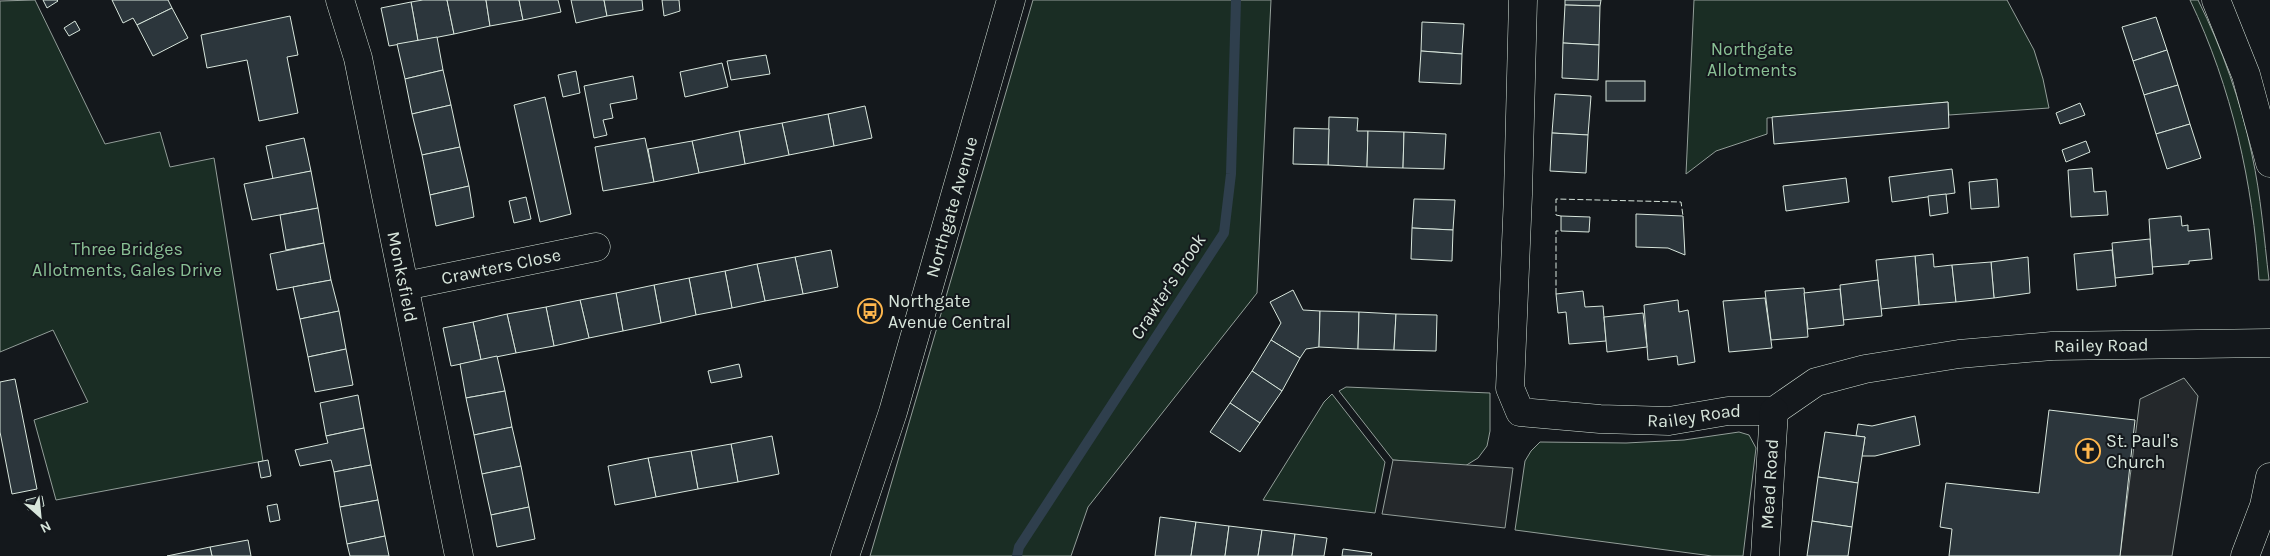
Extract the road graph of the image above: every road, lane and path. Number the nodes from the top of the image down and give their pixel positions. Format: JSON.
{"nodes":[{"id":1,"x":340,"y":0,"type":"edge"},
{"id":2,"x":1011,"y":0,"type":"edge"},
{"id":3,"x":1523,"y":0,"type":"edge"},
{"id":4,"x":2216,"y":0,"type":"edge"},
{"id":5,"x":2270,"y":163,"type":"edge"},
{"id":6,"x":596,"y":247,"type":"dead end"},
{"id":7,"x":405,"y":286,"type":"junction"},
{"id":8,"x":2270,"y":343,"type":"edge"},
{"id":9,"x":1774,"y":411,"type":"junction"},
{"id":10,"x":2270,"y":477,"type":"edge"},
{"id":11,"x":2267,"y":507,"type":"edge"},
{"id":12,"x":459,"y":556,"type":"edge"},
{"id":13,"x":845,"y":556,"type":"edge"},
{"id":14,"x":1765,"y":556,"type":"edge"},
{"id":15,"x":2244,"y":556,"type":"edge"}],
"edges":[{"from":1,"to":7,"type":"street","name":"Monksfield"},
{"from":2,"to":13,"type":"street","name":"Northgate Avenue"},
{"from":3,"to":9,"type":"street","name":"Railey Road"},
{"from":4,"to":5,"type":"street"},
{"from":6,"to":7,"type":"street","name":"Crawters Close"},
{"from":7,"to":12,"type":"street","name":"Monksfield"},
{"from":8,"to":9,"type":"street","name":"Railey Road"},
{"from":9,"to":14,"type":"street","name":"Mead Road"},
{"from":10,"to":11,"type":"street"},
{"from":11,"to":15,"type":"street"}]}
